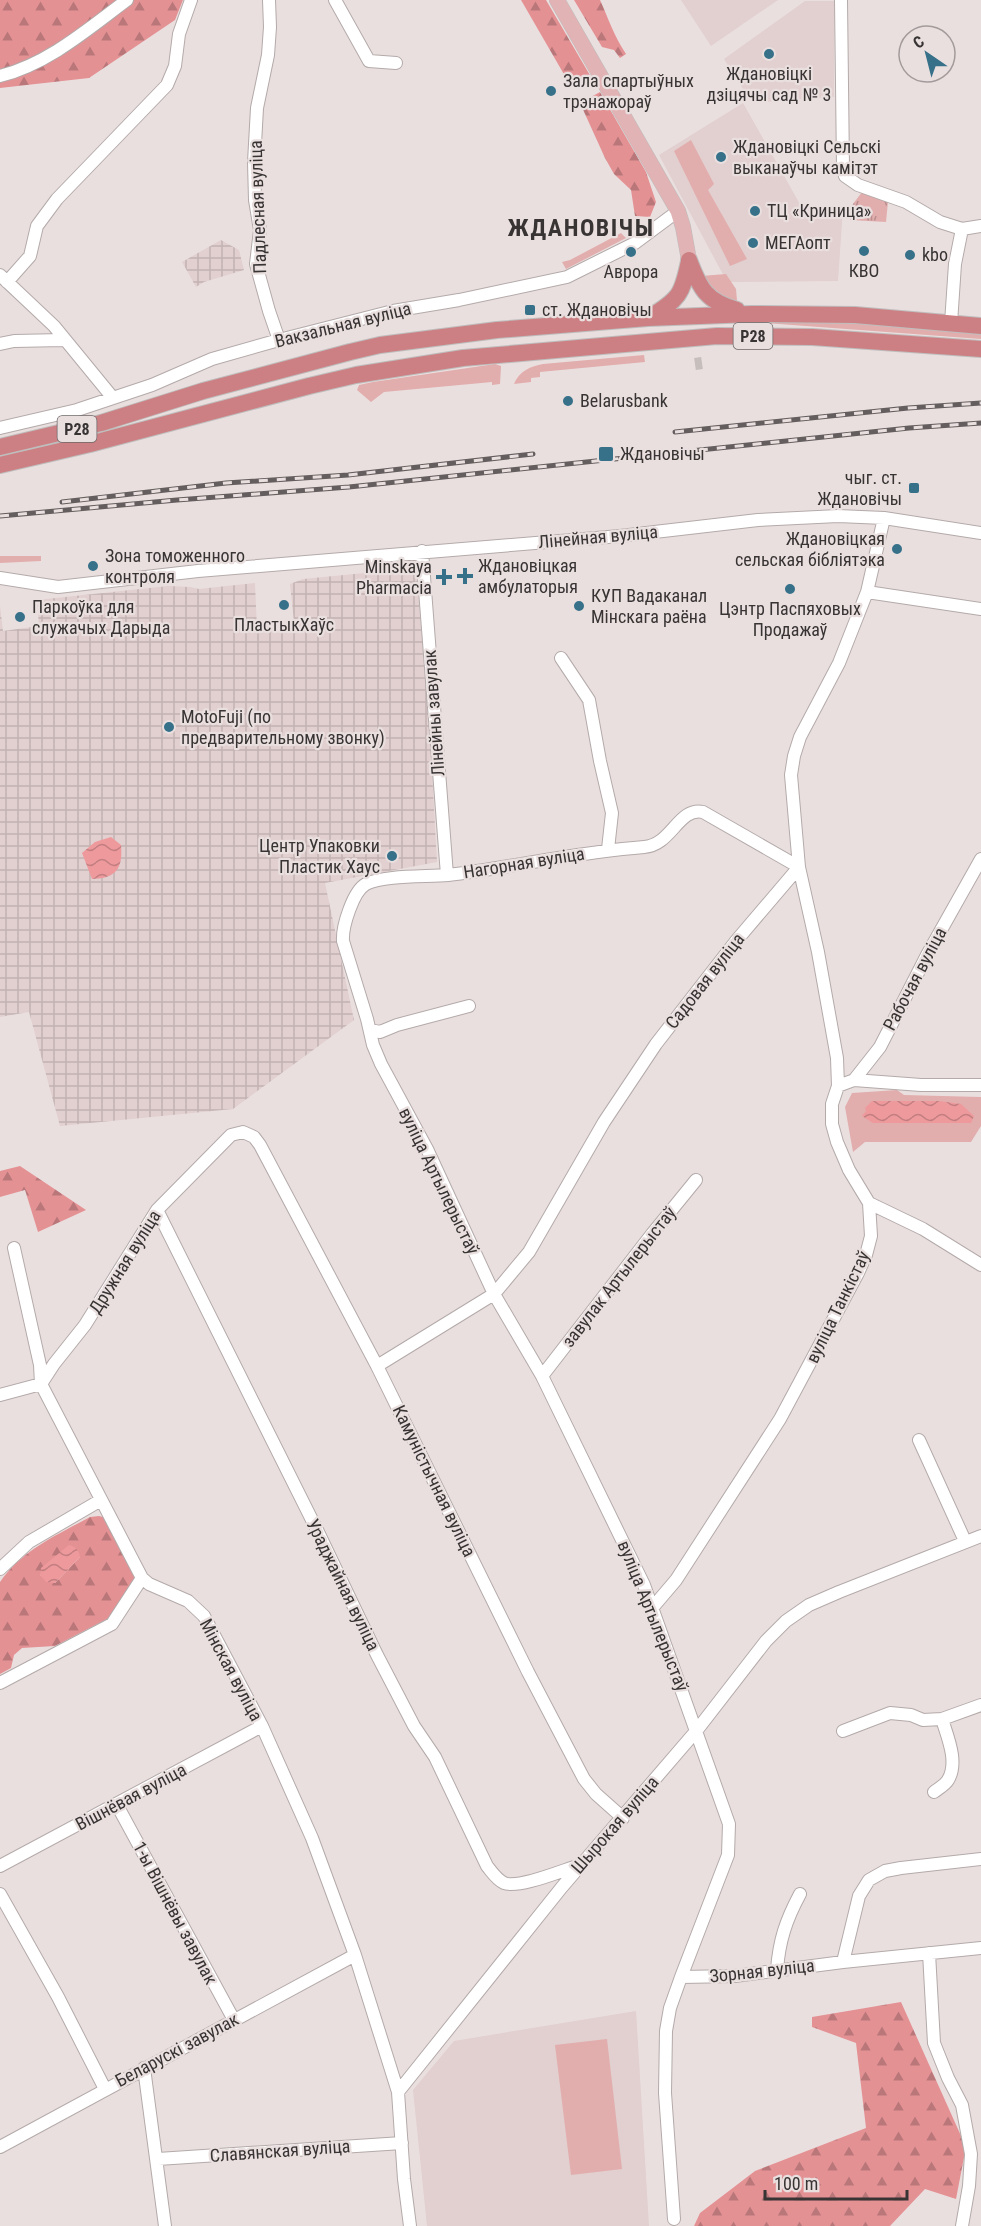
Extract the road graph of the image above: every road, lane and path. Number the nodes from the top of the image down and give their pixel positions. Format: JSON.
{"nodes":[{"id":1,"x":127,"y":0,"type":"edge"},
{"id":2,"x":191,"y":0,"type":"edge"},
{"id":3,"x":269,"y":0,"type":"edge"},
{"id":4,"x":335,"y":0,"type":"edge"},
{"id":5,"x":557,"y":0,"type":"edge"},
{"id":6,"x":842,"y":0,"type":"edge"},
{"id":7,"x":396,"y":63,"type":"dead end"},
{"id":8,"x":0,"y":76,"type":"edge"},
{"id":9,"x":678,"y":211,"type":"junction"},
{"id":10,"x":981,"y":226,"type":"edge"},
{"id":11,"x":962,"y":229,"type":"junction"},
{"id":12,"x":689,"y":260,"type":"junction"},
{"id":13,"x":4,"y":279,"type":"edge"},
{"id":14,"x":751,"y":314,"type":"junction"},
{"id":15,"x":648,"y":318,"type":"junction"},
{"id":16,"x":951,"y":323,"type":"junction"},
{"id":17,"x":981,"y":326,"type":"edge"},
{"id":18,"x":63,"y":340,"type":"junction"},
{"id":19,"x":279,"y":340,"type":"junction"},
{"id":20,"x":0,"y":344,"type":"edge"},
{"id":21,"x":981,"y":349,"type":"edge"},
{"id":22,"x":113,"y":398,"type":"junction"},
{"id":23,"x":0,"y":428,"type":"edge"},
{"id":24,"x":0,"y":447,"type":"edge"},
{"id":25,"x":0,"y":465,"type":"edge"},
{"id":26,"x":884,"y":518,"type":"junction"},
{"id":27,"x":981,"y":533,"type":"edge"},
{"id":28,"x":422,"y":551,"type":"junction"},
{"id":29,"x":0,"y":578,"type":"edge"},
{"id":30,"x":867,"y":592,"type":"junction"},
{"id":31,"x":981,"y":609,"type":"edge"},
{"id":32,"x":561,"y":658,"type":"dead end"},
{"id":33,"x":608,"y":849,"type":"junction"},
{"id":34,"x":981,"y":859,"type":"edge"},
{"id":35,"x":799,"y":867,"type":"junction"},
{"id":36,"x":447,"y":875,"type":"junction"},
{"id":37,"x":469,"y":1006,"type":"dead end"},
{"id":38,"x":368,"y":1025,"type":"junction"},
{"id":39,"x":854,"y":1080,"type":"junction"},
{"id":40,"x":981,"y":1085,"type":"edge"},
{"id":41,"x":838,"y":1086,"type":"junction"},
{"id":42,"x":254,"y":1137,"type":"joint"},
{"id":43,"x":696,"y":1180,"type":"dead end"},
{"id":44,"x":869,"y":1203,"type":"junction"},
{"id":45,"x":156,"y":1210,"type":"junction"},
{"id":46,"x":14,"y":1248,"type":"dead end"},
{"id":47,"x":981,"y":1265,"type":"edge"},
{"id":48,"x":494,"y":1294,"type":"junction"},
{"id":49,"x":378,"y":1365,"type":"junction"},
{"id":50,"x":542,"y":1376,"type":"junction"},
{"id":51,"x":41,"y":1384,"type":"junction"},
{"id":52,"x":0,"y":1395,"type":"edge"},
{"id":53,"x":919,"y":1440,"type":"dead end"},
{"id":54,"x":101,"y":1500,"type":"junction"},
{"id":55,"x":981,"y":1536,"type":"edge"},
{"id":56,"x":965,"y":1541,"type":"junction"},
{"id":57,"x":0,"y":1569,"type":"edge"},
{"id":58,"x":142,"y":1578,"type":"junction"},
{"id":59,"x":653,"y":1607,"type":"junction"},
{"id":60,"x":0,"y":1683,"type":"edge"},
{"id":61,"x":981,"y":1705,"type":"edge"},
{"id":62,"x":942,"y":1719,"type":"junction"},
{"id":63,"x":262,"y":1726,"type":"junction"},
{"id":64,"x":697,"y":1730,"type":"junction"},
{"id":65,"x":843,"y":1731,"type":"dead end"},
{"id":66,"x":933,"y":1792,"type":"dead end"},
{"id":67,"x":117,"y":1805,"type":"junction"},
{"id":68,"x":623,"y":1818,"type":"junction"},
{"id":69,"x":981,"y":1859,"type":"edge"},
{"id":70,"x":580,"y":1865,"type":"junction"},
{"id":71,"x":0,"y":1866,"type":"edge"},
{"id":72,"x":0,"y":1894,"type":"edge"},
{"id":73,"x":800,"y":1894,"type":"dead end"},
{"id":74,"x":981,"y":1948,"type":"edge"},
{"id":75,"x":929,"y":1953,"type":"junction"},
{"id":76,"x":355,"y":1955,"type":"junction"},
{"id":77,"x":843,"y":1962,"type":"junction"},
{"id":78,"x":777,"y":1970,"type":"junction"},
{"id":79,"x":681,"y":1977,"type":"junction"},
{"id":80,"x":234,"y":2020,"type":"junction"},
{"id":81,"x":144,"y":2068,"type":"junction"},
{"id":82,"x":105,"y":2089,"type":"junction"},
{"id":83,"x":398,"y":2092,"type":"junction"},
{"id":84,"x":402,"y":2143,"type":"junction"},
{"id":85,"x":0,"y":2147,"type":"edge"},
{"id":86,"x":158,"y":2159,"type":"junction"},
{"id":87,"x":674,"y":2219,"type":"dead end"},
{"id":88,"x":165,"y":2226,"type":"edge"},
{"id":89,"x":410,"y":2226,"type":"edge"},
{"id":90,"x":962,"y":2226,"type":"edge"}],
"edges":[{"from":1,"to":8,"type":"street"},
{"from":2,"to":13,"type":"street"},
{"from":3,"to":19,"type":"street","name":"Падлесная вуліца"},
{"from":4,"to":7,"type":"street"},
{"from":5,"to":9,"type":"main road"},
{"from":6,"to":11,"type":"street"},
{"from":9,"to":12,"type":"main road"},
{"from":9,"to":19,"type":"street","name":"Вакзальная вуліца"},
{"from":10,"to":11,"type":"street"},
{"from":11,"to":16,"type":"street"},
{"from":12,"to":14,"type":"highway"},
{"from":12,"to":15,"type":"highway"},
{"from":13,"to":18,"type":"street"},
{"from":14,"to":15,"type":"highway","number":"Р28"},
{"from":14,"to":16,"type":"highway","number":"Р28"},
{"from":15,"to":24,"type":"highway","number":"Р28"},
{"from":16,"to":17,"type":"highway","number":"Р28"},
{"from":18,"to":20,"type":"street"},
{"from":18,"to":22,"type":"street"},
{"from":19,"to":22,"type":"street","name":"Вакзальная вуліца"},
{"from":21,"to":25,"type":"highway","number":"Р28"},
{"from":22,"to":23,"type":"street","name":"Вакзальная вуліца"},
{"from":26,"to":27,"type":"street","name":"Лінейная вуліца"},
{"from":26,"to":28,"type":"street","name":"Лінейная вуліца"},
{"from":26,"to":30,"type":"street"},
{"from":28,"to":29,"type":"street","name":"Лінейная вуліца"},
{"from":28,"to":36,"type":"street","name":"Лінейны завулак"},
{"from":30,"to":31,"type":"street"},
{"from":30,"to":35,"type":"street"},
{"from":32,"to":33,"type":"street"},
{"from":33,"to":35,"type":"street","name":"Нагорная вуліца"},
{"from":33,"to":36,"type":"street","name":"Нагорная вуліца"},
{"from":34,"to":39,"type":"street","name":"Рабочая вуліца"},
{"from":35,"to":41,"type":"street","name":"вуліца Танкістаў"},
{"from":35,"to":48,"type":"street","name":"Садовая вуліца"},
{"from":36,"to":38,"type":"street","name":"Нагорная вуліца"},
{"from":37,"to":38,"type":"street"},
{"from":38,"to":48,"type":"street","name":"вуліца Артылерыстаў"},
{"from":39,"to":40,"type":"street"},
{"from":39,"to":41,"type":"street"},
{"from":41,"to":44,"type":"street","name":"вуліца Танкістаў"},
{"from":42,"to":45,"type":"street","name":"Дружная вуліца"},
{"from":42,"to":49,"type":"street","name":"Камуністычная вуліца"},
{"from":43,"to":50,"type":"street","name":"завулак Артылерыстаў"},
{"from":44,"to":47,"type":"street"},
{"from":44,"to":59,"type":"street","name":"вуліца Танкістаў"},
{"from":45,"to":51,"type":"street","name":"Дружная вуліца"},
{"from":45,"to":70,"type":"street","name":"Ураджайная вуліца"},
{"from":46,"to":51,"type":"street"},
{"from":48,"to":49,"type":"street","name":"Садовая вуліца"},
{"from":48,"to":50,"type":"street","name":"вуліца Артылерыстаў"},
{"from":49,"to":68,"type":"street","name":"Камуністычная вуліца"},
{"from":50,"to":59,"type":"street","name":"вуліца Артылерыстаў"},
{"from":51,"to":52,"type":"street"},
{"from":51,"to":54,"type":"street"},
{"from":53,"to":56,"type":"street"},
{"from":54,"to":57,"type":"street"},
{"from":54,"to":58,"type":"street"},
{"from":55,"to":56,"type":"street","name":"Шырокая вуліца"},
{"from":56,"to":64,"type":"street","name":"Шырокая вуліца"},
{"from":58,"to":60,"type":"street"},
{"from":58,"to":63,"type":"street","name":"Мінская вуліца"},
{"from":59,"to":64,"type":"street","name":"вуліца Артылерыстаў"},
{"from":61,"to":62,"type":"street"},
{"from":62,"to":65,"type":"street"},
{"from":62,"to":66,"type":"street"},
{"from":63,"to":67,"type":"street","name":"Вішнёвая вуліца"},
{"from":63,"to":76,"type":"street","name":"Мінская вуліца"},
{"from":64,"to":68,"type":"street","name":"Шырокая вуліца"},
{"from":64,"to":79,"type":"street","name":"вуліца Артылерыстаў"},
{"from":67,"to":71,"type":"street","name":"Вішнёвая вуліца"},
{"from":67,"to":80,"type":"street","name":"1-ы Вішнёвы завулак"},
{"from":68,"to":70,"type":"street","name":"Шырокая вуліца"},
{"from":69,"to":77,"type":"street"},
{"from":70,"to":83,"type":"street","name":"Шырокая вуліца"},
{"from":72,"to":82,"type":"street"},
{"from":73,"to":78,"type":"street"},
{"from":74,"to":75,"type":"street","name":"Зорная вуліца"},
{"from":75,"to":77,"type":"street","name":"Зорная вуліца"},
{"from":75,"to":90,"type":"street"},
{"from":76,"to":80,"type":"street","name":"Беларускі завулак"},
{"from":76,"to":83,"type":"street","name":"Мінская вуліца"},
{"from":77,"to":78,"type":"street","name":"Зорная вуліца"},
{"from":78,"to":79,"type":"street","name":"Зорная вуліца"},
{"from":79,"to":87,"type":"street","name":"вуліца Артылерыстаў"},
{"from":80,"to":81,"type":"street","name":"Беларускі завулак"},
{"from":81,"to":82,"type":"street","name":"Беларускі завулак"},
{"from":81,"to":86,"type":"street"},
{"from":82,"to":85,"type":"street","name":"Беларускі завулак"},
{"from":83,"to":84,"type":"street"},
{"from":84,"to":86,"type":"street","name":"Славянская вуліца"},
{"from":84,"to":89,"type":"street"},
{"from":86,"to":88,"type":"street"}]}
